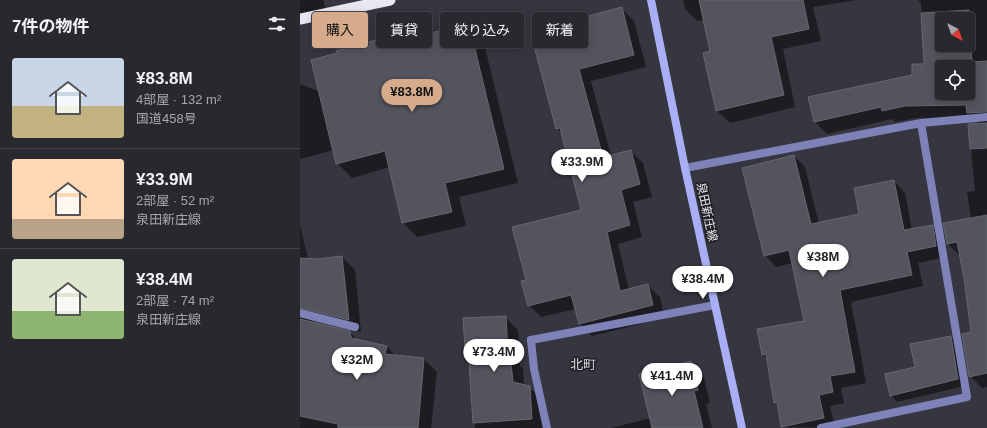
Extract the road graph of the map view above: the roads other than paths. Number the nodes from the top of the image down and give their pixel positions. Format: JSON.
{"nodes":[{"id":1,"x":390,"y":0,"type":"edge"},
{"id":2,"x":651,"y":0,"type":"edge"},
{"id":3,"x":300,"y":19,"type":"edge"},
{"id":4,"x":987,"y":117,"type":"edge"},
{"id":5,"x":921,"y":123,"type":"junction"},
{"id":6,"x":685,"y":168,"type":"junction"},
{"id":7,"x":715,"y":305,"type":"junction"},
{"id":8,"x":300,"y":313,"type":"edge"},
{"id":9,"x":355,"y":328,"type":"dead end"},
{"id":10,"x":544,"y":428,"type":"edge"},
{"id":11,"x":742,"y":428,"type":"edge"},
{"id":12,"x":821,"y":428,"type":"edge"}],
"edges":[{"from":1,"to":3,"type":"highway"},
{"from":2,"to":6,"type":"main road","name":"泉田新庄線"},
{"from":4,"to":5,"type":"street"},
{"from":5,"to":6,"type":"street"},
{"from":5,"to":12,"type":"street"},
{"from":6,"to":7,"type":"main road","name":"泉田新庄線"},
{"from":7,"to":10,"type":"street"},
{"from":7,"to":11,"type":"main road","name":"泉田新庄線"},
{"from":8,"to":9,"type":"street"}]}
